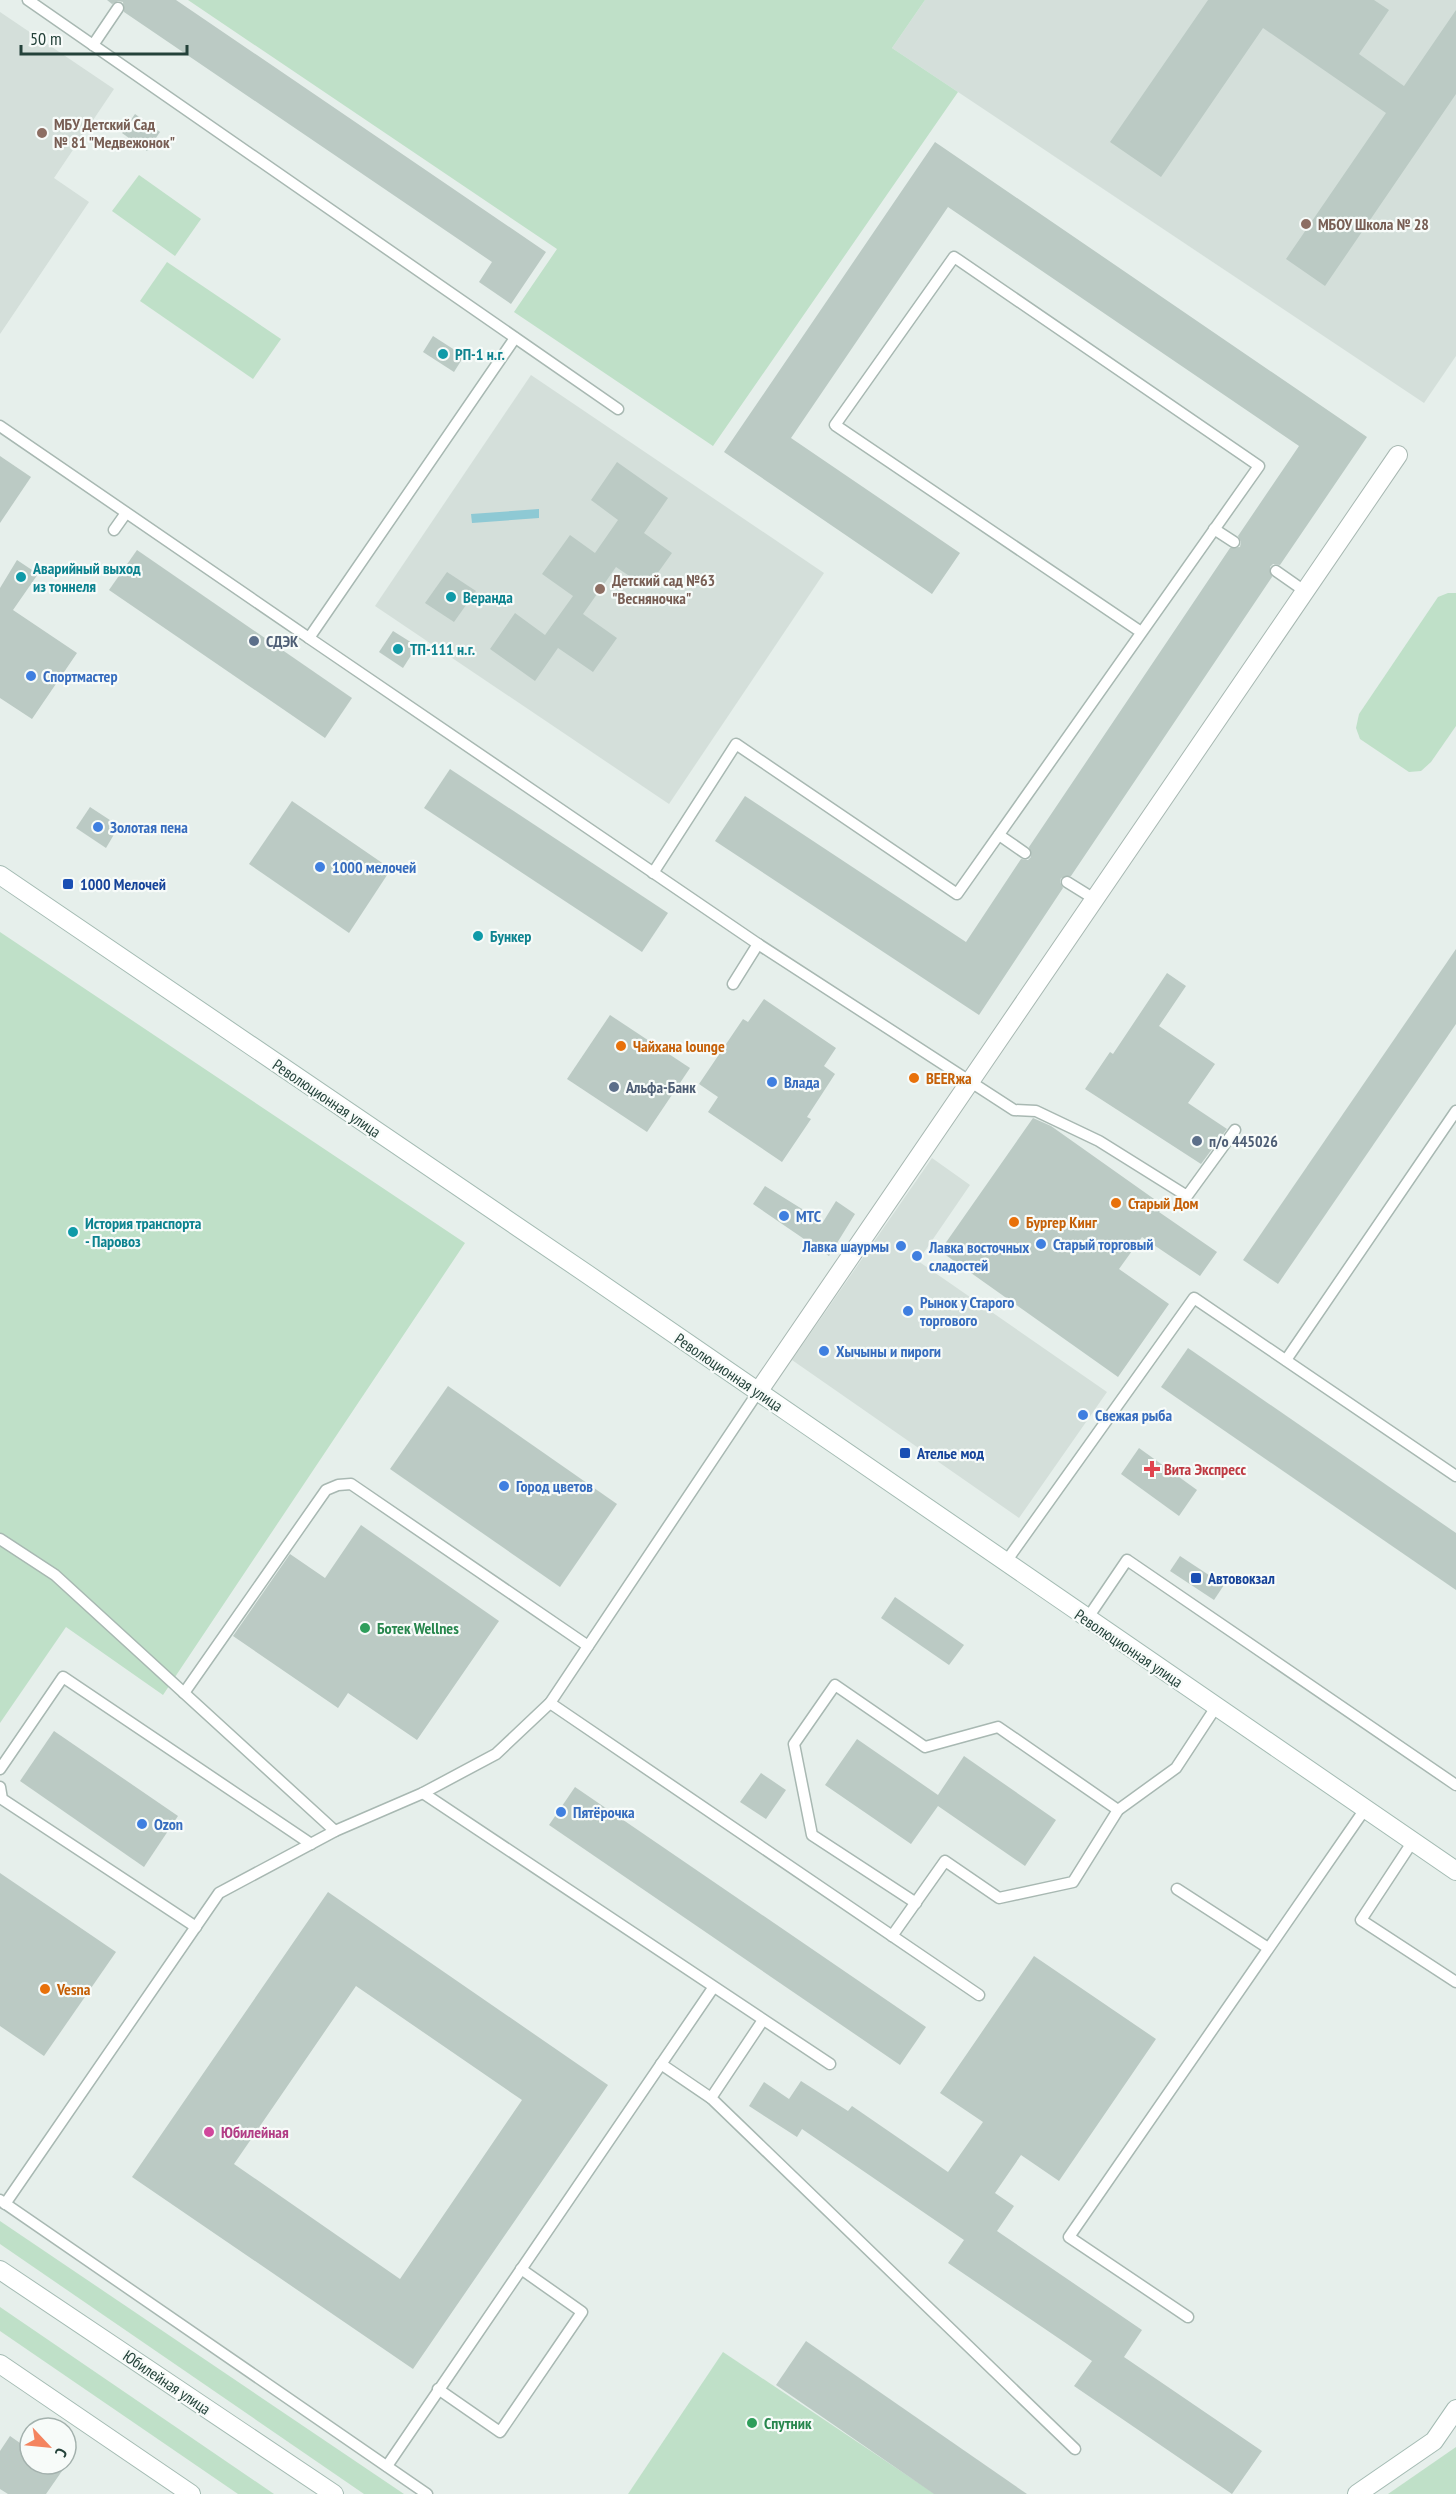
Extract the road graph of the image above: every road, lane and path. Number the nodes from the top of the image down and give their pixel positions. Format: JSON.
{"nodes":[{"id":1,"x":28,"y":0,"type":"edge"},
{"id":2,"x":118,"y":8,"type":"dead end"},
{"id":3,"x":93,"y":45,"type":"junction"},
{"id":4,"x":516,"y":338,"type":"junction"},
{"id":5,"x":618,"y":409,"type":"dead end"},
{"id":6,"x":0,"y":426,"type":"edge"},
{"id":7,"x":1398,"y":455,"type":"dead end"},
{"id":8,"x":126,"y":513,"type":"junction"},
{"id":9,"x":1214,"y":529,"type":"junction"},
{"id":10,"x":114,"y":530,"type":"dead end"},
{"id":11,"x":1234,"y":542,"type":"dead end"},
{"id":12,"x":1276,"y":571,"type":"dead end"},
{"id":13,"x":1306,"y":592,"type":"junction"},
{"id":14,"x":1141,"y":632,"type":"junction"},
{"id":15,"x":309,"y":638,"type":"junction"},
{"id":16,"x":999,"y":835,"type":"junction"},
{"id":17,"x":1025,"y":853,"type":"dead end"},
{"id":18,"x":653,"y":873,"type":"junction"},
{"id":19,"x":0,"y":875,"type":"edge"},
{"id":20,"x":1067,"y":882,"type":"dead end"},
{"id":21,"x":1096,"y":900,"type":"junction"},
{"id":22,"x":758,"y":944,"type":"junction"},
{"id":23,"x":733,"y":984,"type":"dead end"},
{"id":24,"x":968,"y":1081,"type":"junction"},
{"id":25,"x":1456,"y":1112,"type":"edge"},
{"id":26,"x":1235,"y":1130,"type":"dead end"},
{"id":27,"x":1286,"y":1360,"type":"junction"},
{"id":28,"x":758,"y":1392,"type":"junction"},
{"id":29,"x":1456,"y":1476,"type":"edge"},
{"id":30,"x":0,"y":1539,"type":"edge"},
{"id":31,"x":1005,"y":1563,"type":"junction"},
{"id":32,"x":1087,"y":1619,"type":"junction"},
{"id":33,"x":588,"y":1646,"type":"junction"},
{"id":34,"x":184,"y":1693,"type":"junction"},
{"id":35,"x":550,"y":1704,"type":"junction"},
{"id":36,"x":1216,"y":1707,"type":"junction"},
{"id":37,"x":0,"y":1769,"type":"edge"},
{"id":38,"x":1456,"y":1785,"type":"edge"},
{"id":39,"x":0,"y":1787,"type":"edge"},
{"id":40,"x":423,"y":1793,"type":"junction"},
{"id":41,"x":1365,"y":1809,"type":"junction"},
{"id":42,"x":1118,"y":1810,"type":"junction"},
{"id":43,"x":335,"y":1831,"type":"junction"},
{"id":44,"x":1413,"y":1841,"type":"junction"},
{"id":45,"x":311,"y":1844,"type":"junction"},
{"id":46,"x":1456,"y":1870,"type":"edge"},
{"id":47,"x":1177,"y":1889,"type":"dead end"},
{"id":48,"x":916,"y":1903,"type":"junction"},
{"id":49,"x":196,"y":1927,"type":"junction"},
{"id":50,"x":892,"y":1936,"type":"junction"},
{"id":51,"x":1268,"y":1948,"type":"junction"},
{"id":52,"x":1456,"y":1982,"type":"edge"},
{"id":53,"x":713,"y":1988,"type":"junction"},
{"id":54,"x":979,"y":1995,"type":"dead end"},
{"id":55,"x":763,"y":2020,"type":"junction"},
{"id":56,"x":661,"y":2064,"type":"junction"},
{"id":57,"x":830,"y":2064,"type":"dead end"},
{"id":58,"x":711,"y":2098,"type":"junction"},
{"id":59,"x":2,"y":2202,"type":"edge"},
{"id":60,"x":521,"y":2269,"type":"junction"},
{"id":61,"x":0,"y":2270,"type":"edge"},
{"id":62,"x":1188,"y":2317,"type":"dead end"},
{"id":63,"x":0,"y":2364,"type":"edge"},
{"id":64,"x":438,"y":2390,"type":"junction"},
{"id":65,"x":1456,"y":2409,"type":"edge"},
{"id":66,"x":1456,"y":2428,"type":"edge"},
{"id":67,"x":1434,"y":2441,"type":"junction"},
{"id":68,"x":1075,"y":2449,"type":"dead end"},
{"id":69,"x":387,"y":2466,"type":"junction"},
{"id":70,"x":191,"y":2494,"type":"edge"},
{"id":71,"x":334,"y":2494,"type":"edge"},
{"id":72,"x":427,"y":2494,"type":"edge"},
{"id":73,"x":1358,"y":2494,"type":"edge"}],
"edges":[{"from":1,"to":3,"type":"lane"},
{"from":2,"to":3,"type":"lane"},
{"from":3,"to":4,"type":"lane"},
{"from":4,"to":5,"type":"lane"},
{"from":4,"to":15,"type":"lane"},
{"from":6,"to":8,"type":"lane"},
{"from":7,"to":13,"type":"main road"},
{"from":8,"to":10,"type":"lane"},
{"from":8,"to":15,"type":"lane"},
{"from":9,"to":11,"type":"lane"},
{"from":9,"to":14,"type":"lane"},
{"from":9,"to":14,"type":"lane"},
{"from":12,"to":13,"type":"lane"},
{"from":13,"to":21,"type":"main road"},
{"from":14,"to":16,"type":"lane"},
{"from":15,"to":18,"type":"lane"},
{"from":16,"to":17,"type":"lane"},
{"from":16,"to":18,"type":"lane"},
{"from":18,"to":22,"type":"lane"},
{"from":19,"to":28,"type":"main road","name":"Революционная улица"},
{"from":20,"to":21,"type":"lane"},
{"from":21,"to":24,"type":"main road"},
{"from":22,"to":23,"type":"lane"},
{"from":22,"to":24,"type":"lane"},
{"from":24,"to":26,"type":"lane"},
{"from":24,"to":28,"type":"main road"},
{"from":25,"to":27,"type":"lane"},
{"from":27,"to":29,"type":"lane"},
{"from":27,"to":31,"type":"lane"},
{"from":28,"to":31,"type":"main road","name":"Революционная улица"},
{"from":28,"to":33,"type":"lane"},
{"from":30,"to":34,"type":"lane"},
{"from":31,"to":32,"type":"main road","name":"Революционная улица"},
{"from":32,"to":36,"type":"main road","name":"Революционная улица"},
{"from":32,"to":38,"type":"lane"},
{"from":33,"to":34,"type":"lane"},
{"from":33,"to":35,"type":"lane"},
{"from":34,"to":43,"type":"lane"},
{"from":35,"to":40,"type":"lane"},
{"from":35,"to":50,"type":"lane"},
{"from":36,"to":41,"type":"main road","name":"Революционная улица"},
{"from":36,"to":42,"type":"lane"},
{"from":37,"to":45,"type":"lane"},
{"from":39,"to":49,"type":"lane"},
{"from":40,"to":43,"type":"lane"},
{"from":40,"to":53,"type":"lane"},
{"from":41,"to":44,"type":"main road","name":"Революционная улица"},
{"from":41,"to":51,"type":"lane"},
{"from":42,"to":48,"type":"lane"},
{"from":42,"to":48,"type":"lane"},
{"from":43,"to":45,"type":"lane"},
{"from":44,"to":46,"type":"main road","name":"Революционная улица"},
{"from":44,"to":52,"type":"lane"},
{"from":45,"to":49,"type":"lane"},
{"from":47,"to":51,"type":"lane"},
{"from":48,"to":50,"type":"lane"},
{"from":49,"to":59,"type":"lane"},
{"from":50,"to":54,"type":"lane"},
{"from":51,"to":62,"type":"lane"},
{"from":53,"to":55,"type":"lane"},
{"from":53,"to":56,"type":"lane"},
{"from":55,"to":57,"type":"lane"},
{"from":55,"to":58,"type":"lane"},
{"from":56,"to":58,"type":"lane"},
{"from":56,"to":60,"type":"lane"},
{"from":58,"to":68,"type":"lane"},
{"from":59,"to":69,"type":"lane"},
{"from":60,"to":64,"type":"lane"},
{"from":60,"to":64,"type":"lane"},
{"from":61,"to":71,"type":"main road","name":"Юбилейная улица"},
{"from":63,"to":70,"type":"main road"},
{"from":64,"to":69,"type":"lane"},
{"from":65,"to":67,"type":"main road"},
{"from":66,"to":67,"type":"main road"},
{"from":67,"to":73,"type":"main road"},
{"from":69,"to":72,"type":"lane"}]}
